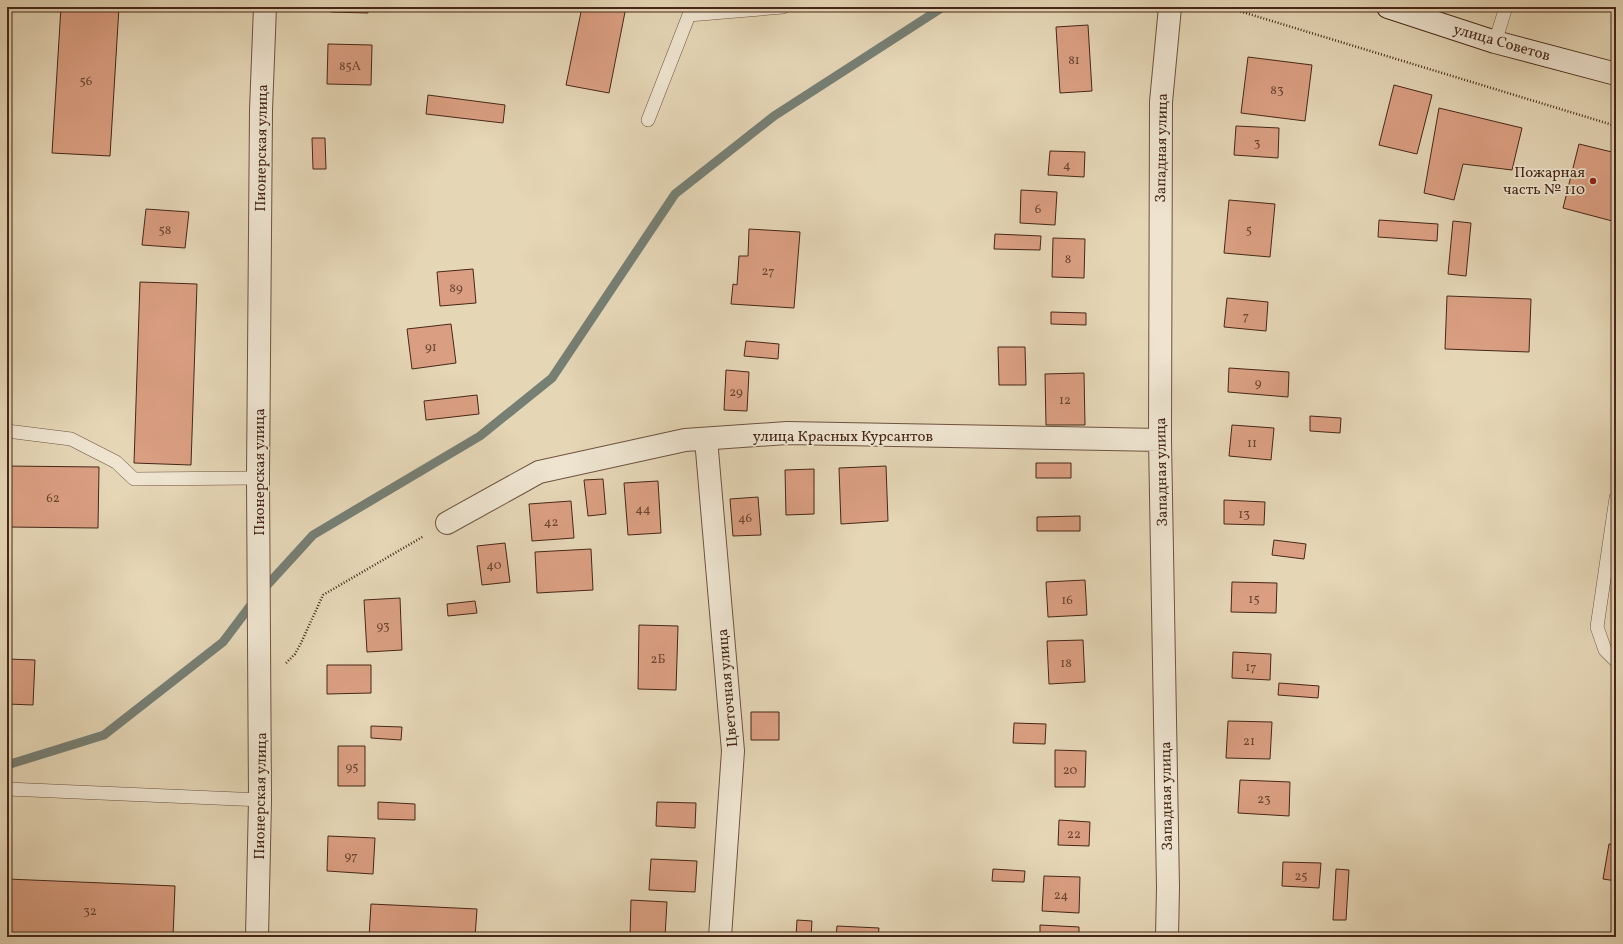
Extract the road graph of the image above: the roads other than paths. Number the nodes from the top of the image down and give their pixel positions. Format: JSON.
{"nodes":[{"id":1,"x":265,"y":7,"type":"edge"},
{"id":2,"x":783,"y":7,"type":"edge"},
{"id":3,"x":1170,"y":7,"type":"edge"},
{"id":4,"x":1388,"y":7,"type":"edge"},
{"id":5,"x":1506,"y":7,"type":"edge"},
{"id":6,"x":1496,"y":42,"type":"junction"},
{"id":7,"x":1616,"y":74,"type":"edge"},
{"id":8,"x":648,"y":120,"type":"dead end"},
{"id":9,"x":7,"y":431,"type":"edge"},
{"id":10,"x":706,"y":439,"type":"junction"},
{"id":11,"x":1160,"y":440,"type":"junction"},
{"id":12,"x":258,"y":478,"type":"junction"},
{"id":13,"x":1616,"y":498,"type":"edge"},
{"id":14,"x":447,"y":523,"type":"road end"},
{"id":15,"x":1616,"y":661,"type":"edge"},
{"id":16,"x":7,"y":789,"type":"edge"},
{"id":17,"x":260,"y":800,"type":"junction"},
{"id":18,"x":257,"y":937,"type":"edge"},
{"id":19,"x":720,"y":937,"type":"edge"},
{"id":20,"x":1167,"y":937,"type":"edge"}],
"edges":[{"from":1,"to":12,"type":"street","name":"Пионерская улица"},
{"from":2,"to":8,"type":"lane"},
{"from":3,"to":11,"type":"street","name":"Западная улица"},
{"from":4,"to":6,"type":"street","name":"улица Советов"},
{"from":5,"to":6,"type":"lane"},
{"from":6,"to":7,"type":"street","name":"улица Советов"},
{"from":9,"to":12,"type":"lane"},
{"from":10,"to":11,"type":"street","name":"улица Красных Курсантов"},
{"from":10,"to":14,"type":"street","name":"улица Красных Курсантов"},
{"from":10,"to":19,"type":"street","name":"Цветочная улица"},
{"from":11,"to":20,"type":"street","name":"Западная улица"},
{"from":12,"to":17,"type":"street","name":"Пионерская улица"},
{"from":13,"to":15,"type":"lane"},
{"from":16,"to":17,"type":"lane"},
{"from":17,"to":18,"type":"street","name":"Пионерская улица"}]}
